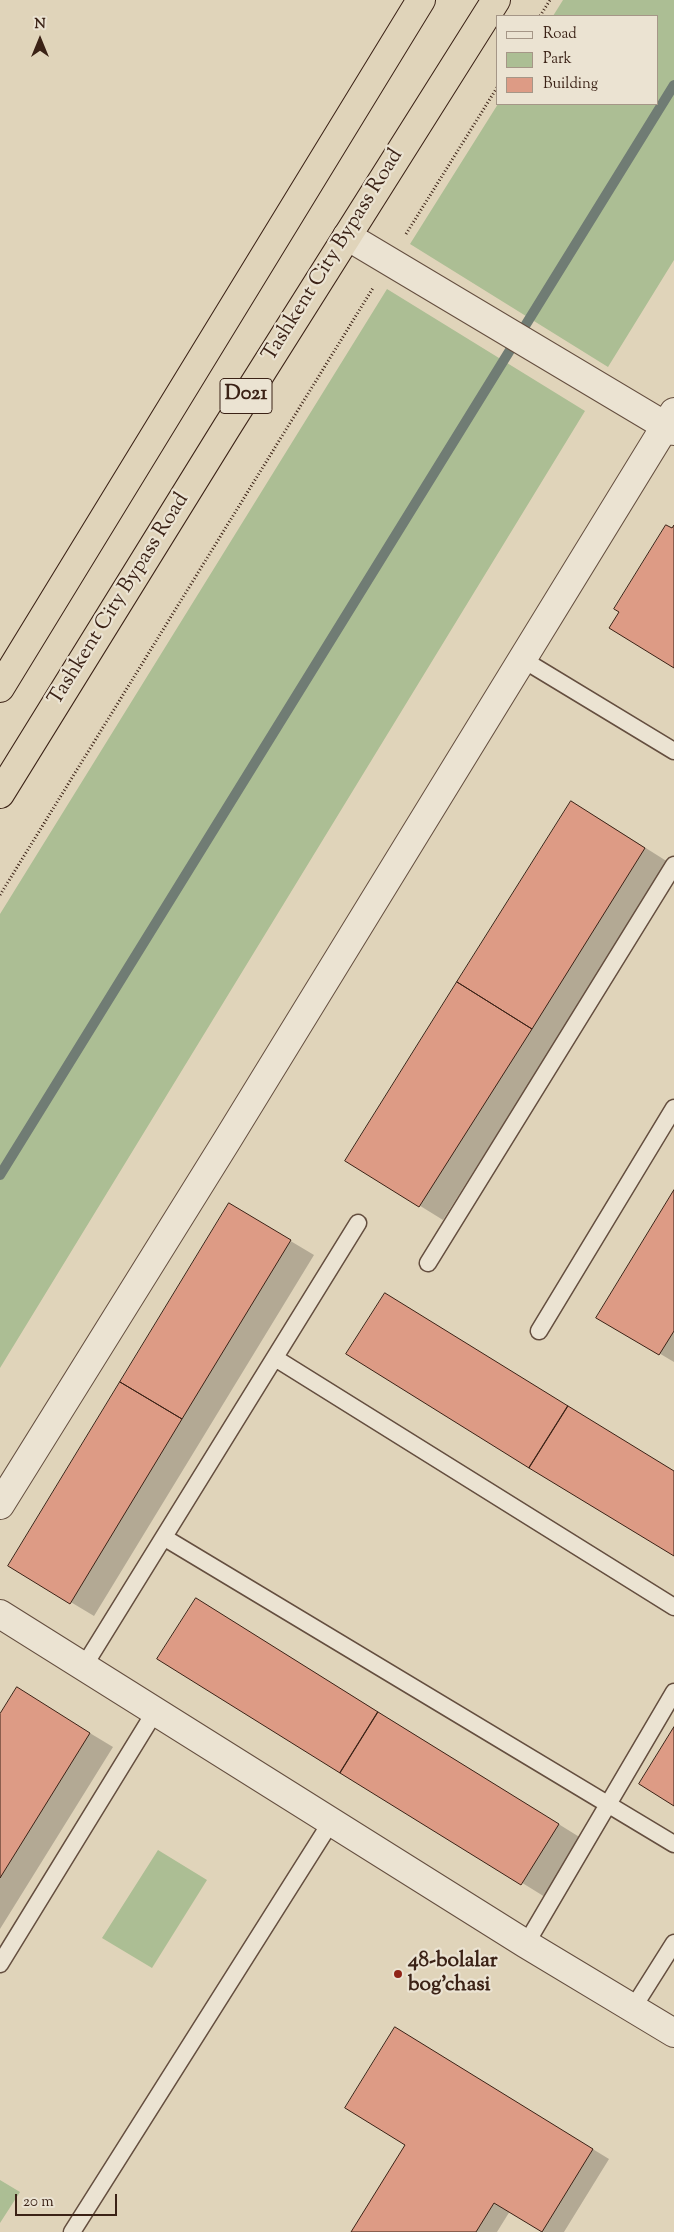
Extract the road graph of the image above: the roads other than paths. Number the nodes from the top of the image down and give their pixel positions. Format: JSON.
{"nodes":[{"id":1,"x":421,"y":0,"type":"edge"},
{"id":2,"x":496,"y":0,"type":"edge"},
{"id":3,"x":347,"y":236,"type":"junction"},
{"id":4,"x":671,"y":423,"type":"edge"},
{"id":5,"x":522,"y":659,"type":"junction"},
{"id":6,"x":0,"y":688,"type":"edge"},
{"id":7,"x":674,"y":751,"type":"edge"},
{"id":8,"x":0,"y":794,"type":"edge"},
{"id":9,"x":674,"y":865,"type":"edge"},
{"id":10,"x":674,"y":1108,"type":"edge"},
{"id":11,"x":358,"y":1223,"type":"dead end"},
{"id":12,"x":428,"y":1263,"type":"dead end"},
{"id":13,"x":539,"y":1331,"type":"dead end"},
{"id":14,"x":275,"y":1358,"type":"junction"},
{"id":15,"x":0,"y":1505,"type":"edge"},
{"id":16,"x":165,"y":1538,"type":"junction"},
{"id":17,"x":674,"y":1608,"type":"edge"},
{"id":18,"x":0,"y":1614,"type":"edge"},
{"id":19,"x":84,"y":1666,"type":"junction"},
{"id":20,"x":674,"y":1692,"type":"edge"},
{"id":21,"x":156,"y":1710,"type":"junction"},
{"id":22,"x":608,"y":1804,"type":"junction"},
{"id":23,"x":331,"y":1822,"type":"junction"},
{"id":24,"x":674,"y":1844,"type":"edge"},
{"id":25,"x":674,"y":1943,"type":"edge"},
{"id":26,"x":526,"y":1944,"type":"junction"},
{"id":27,"x":0,"y":1964,"type":"edge"},
{"id":28,"x":633,"y":2008,"type":"junction"},
{"id":29,"x":674,"y":2033,"type":"edge"},
{"id":30,"x":72,"y":2232,"type":"edge"}],
"edges":[{"from":1,"to":6,"type":"highway","number":"D021"},
{"from":2,"to":3,"type":"highway","name":"Tashkent City Bypass Road","number":"D021"},
{"from":3,"to":4,"type":"street"},
{"from":3,"to":8,"type":"highway","name":"Tashkent City Bypass Road","number":"D021"},
{"from":4,"to":5,"type":"street"},
{"from":5,"to":7,"type":"lane"},
{"from":5,"to":15,"type":"street"},
{"from":9,"to":12,"type":"lane"},
{"from":10,"to":13,"type":"lane"},
{"from":11,"to":14,"type":"lane"},
{"from":14,"to":16,"type":"lane"},
{"from":14,"to":17,"type":"lane"},
{"from":16,"to":19,"type":"lane"},
{"from":16,"to":22,"type":"lane"},
{"from":18,"to":19,"type":"street"},
{"from":19,"to":21,"type":"street"},
{"from":20,"to":22,"type":"lane"},
{"from":21,"to":23,"type":"street"},
{"from":21,"to":27,"type":"lane"},
{"from":22,"to":24,"type":"lane"},
{"from":22,"to":26,"type":"lane"},
{"from":23,"to":26,"type":"street"},
{"from":23,"to":30,"type":"lane"},
{"from":25,"to":28,"type":"lane"},
{"from":26,"to":28,"type":"street"},
{"from":28,"to":29,"type":"street"}]}
